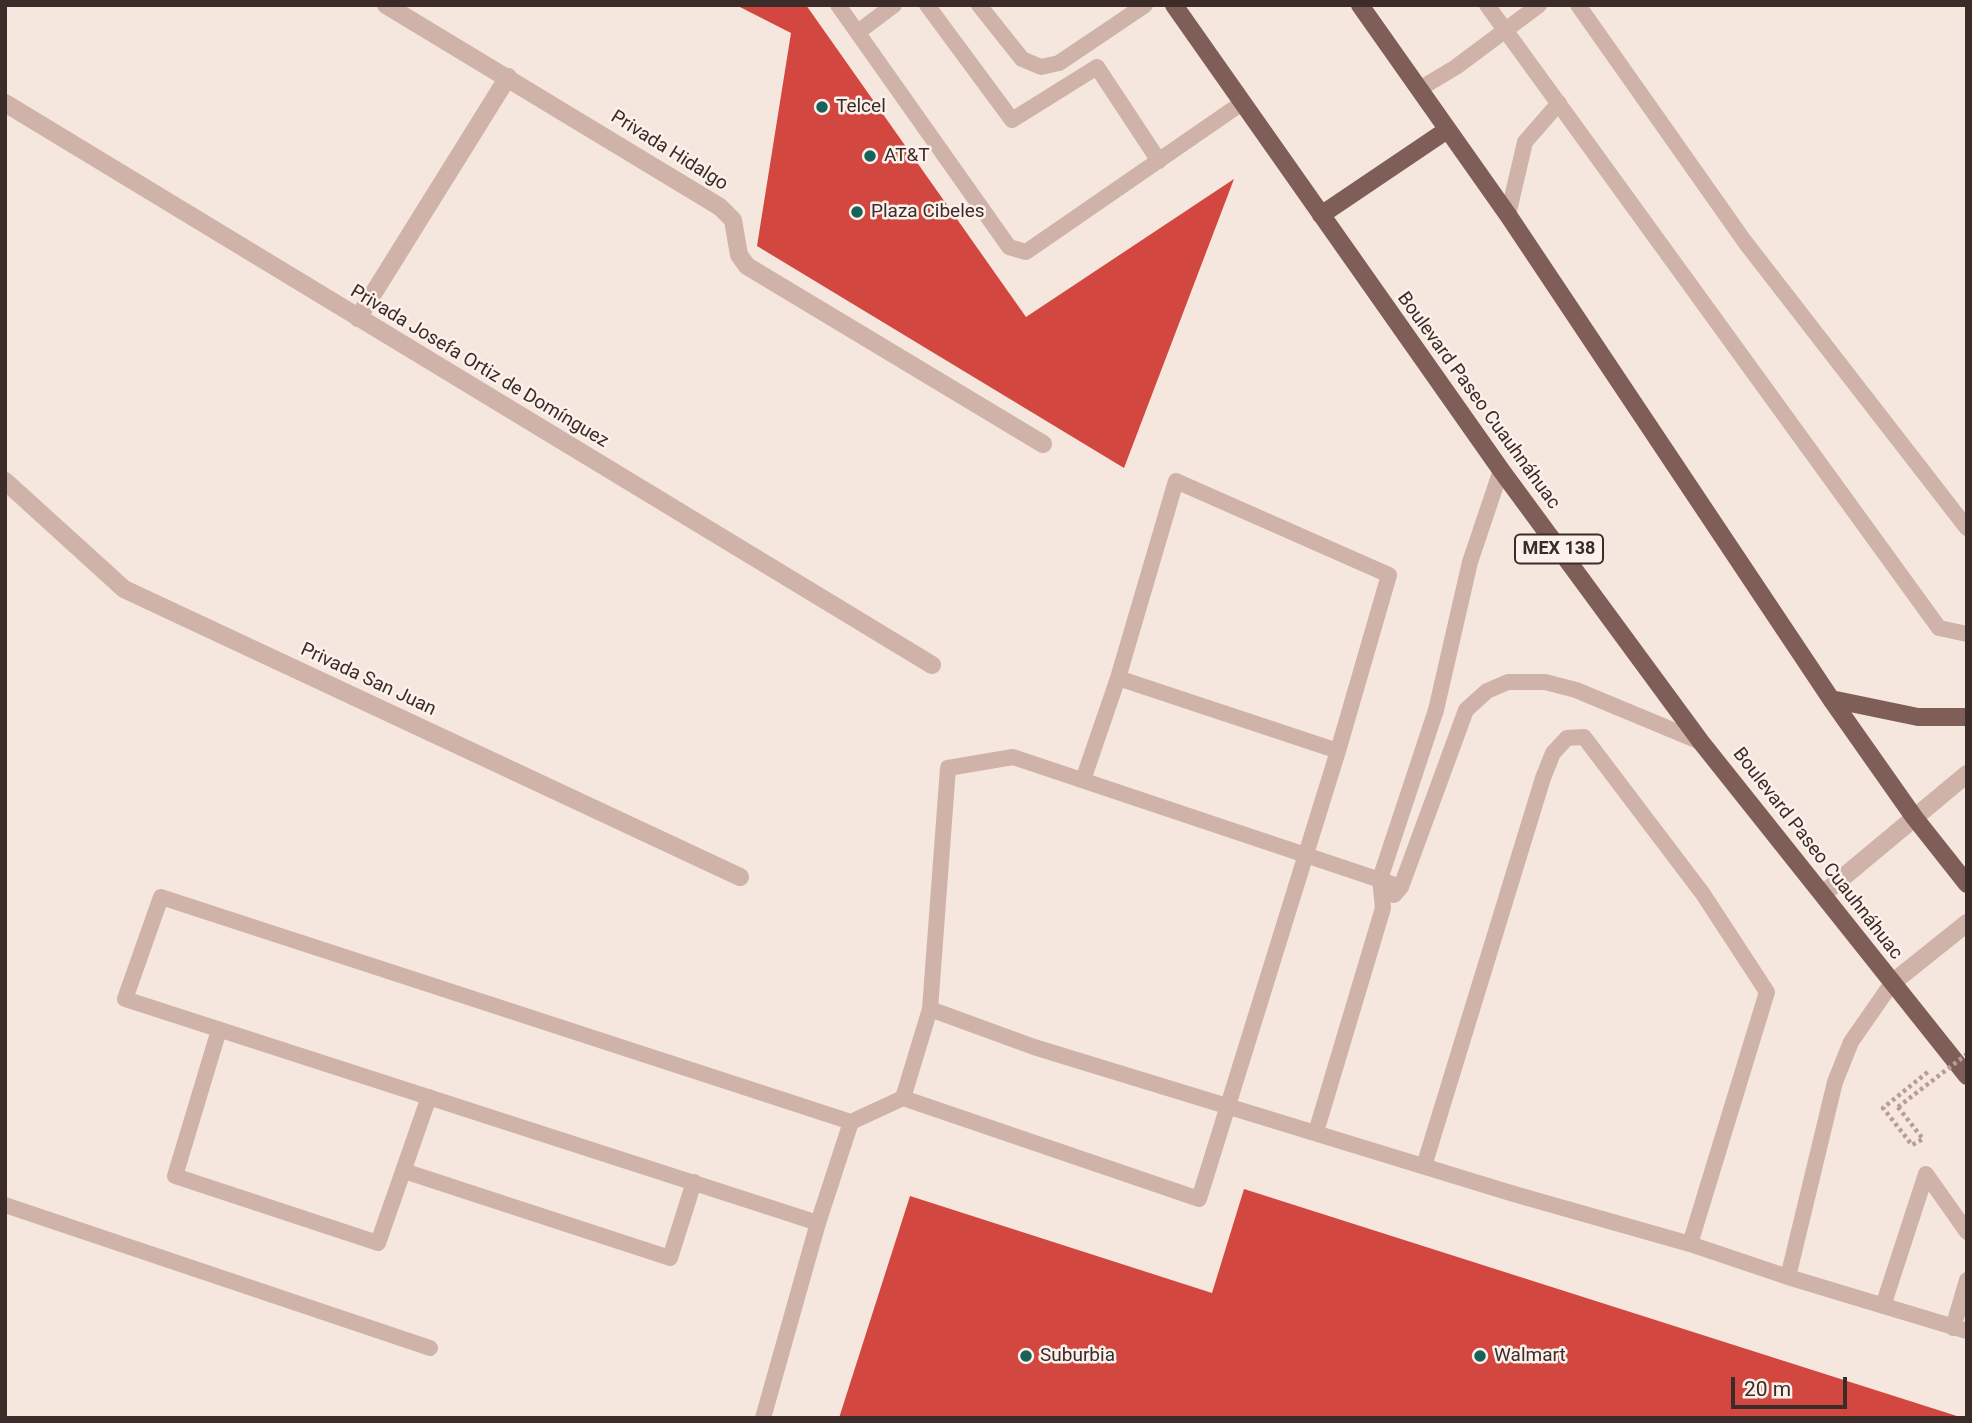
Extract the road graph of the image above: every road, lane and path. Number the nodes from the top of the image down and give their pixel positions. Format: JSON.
{"nodes":[{"id":1,"x":386,"y":5,"type":"edge"},
{"id":2,"x":838,"y":5,"type":"edge"},
{"id":3,"x":894,"y":5,"type":"edge"},
{"id":4,"x":927,"y":5,"type":"edge"},
{"id":5,"x":979,"y":5,"type":"edge"},
{"id":6,"x":1146,"y":5,"type":"edge"},
{"id":7,"x":1174,"y":5,"type":"edge"},
{"id":8,"x":1360,"y":5,"type":"edge"},
{"id":9,"x":1487,"y":5,"type":"edge"},
{"id":10,"x":1539,"y":5,"type":"edge"},
{"id":11,"x":1578,"y":5,"type":"edge"},
{"id":12,"x":1506,"y":30,"type":"junction"},
{"id":13,"x":858,"y":32,"type":"junction"},
{"id":14,"x":508,"y":77,"type":"junction"},
{"id":15,"x":1421,"y":88,"type":"junction"},
{"id":16,"x":5,"y":103,"type":"edge"},
{"id":17,"x":1242,"y":103,"type":"junction"},
{"id":18,"x":1559,"y":103,"type":"junction"},
{"id":19,"x":1447,"y":130,"type":"junction"},
{"id":20,"x":1158,"y":161,"type":"junction"},
{"id":21,"x":1321,"y":215,"type":"junction"},
{"id":22,"x":1508,"y":215,"type":"junction"},
{"id":23,"x":358,"y":318,"type":"junction"},
{"id":24,"x":1043,"y":444,"type":"dead end"},
{"id":25,"x":1501,"y":470,"type":"junction"},
{"id":26,"x":5,"y":481,"type":"edge"},
{"id":27,"x":1967,"y":528,"type":"edge"},
{"id":28,"x":1967,"y":634,"type":"edge"},
{"id":29,"x":932,"y":666,"type":"dead end"},
{"id":30,"x":1118,"y":678,"type":"junction"},
{"id":31,"x":1831,"y":699,"type":"junction"},
{"id":32,"x":1967,"y":717,"type":"edge"},
{"id":33,"x":1701,"y":741,"type":"junction"},
{"id":34,"x":1338,"y":751,"type":"junction"},
{"id":35,"x":1967,"y":774,"type":"edge"},
{"id":36,"x":1083,"y":780,"type":"junction"},
{"id":37,"x":1914,"y":817,"type":"junction"},
{"id":38,"x":1306,"y":855,"type":"junction"},
{"id":39,"x":740,"y":877,"type":"dead end"},
{"id":40,"x":1380,"y":879,"type":"junction"},
{"id":41,"x":1967,"y":884,"type":"edge"},
{"id":42,"x":1401,"y":887,"type":"junction"},
{"id":43,"x":1823,"y":894,"type":"junction"},
{"id":44,"x":1383,"y":908,"type":"junction"},
{"id":45,"x":1967,"y":923,"type":"edge"},
{"id":46,"x":1892,"y":983,"type":"junction"},
{"id":47,"x":930,"y":1009,"type":"junction"},
{"id":48,"x":219,"y":1030,"type":"junction"},
{"id":49,"x":1959,"y":1054,"type":"edge"},
{"id":50,"x":1967,"y":1076,"type":"edge"},
{"id":51,"x":429,"y":1097,"type":"junction"},
{"id":52,"x":902,"y":1098,"type":"junction"},
{"id":53,"x":1227,"y":1105,"type":"junction"},
{"id":54,"x":851,"y":1122,"type":"junction"},
{"id":55,"x":1316,"y":1132,"type":"junction"},
{"id":56,"x":1424,"y":1166,"type":"junction"},
{"id":57,"x":404,"y":1171,"type":"junction"},
{"id":58,"x":694,"y":1182,"type":"junction"},
{"id":59,"x":5,"y":1205,"type":"edge"},
{"id":60,"x":818,"y":1223,"type":"junction"},
{"id":61,"x":1967,"y":1232,"type":"edge"},
{"id":62,"x":1690,"y":1244,"type":"junction"},
{"id":63,"x":1788,"y":1277,"type":"junction"},
{"id":64,"x":1967,"y":1280,"type":"edge"},
{"id":65,"x":1883,"y":1306,"type":"junction"},
{"id":66,"x":1960,"y":1329,"type":"edge"},
{"id":67,"x":430,"y":1348,"type":"dead end"},
{"id":68,"x":763,"y":1418,"type":"edge"}],
"edges":[{"from":1,"to":14,"type":"street","name":"Privada Hidalgo"},
{"from":2,"to":13,"type":"lane"},
{"from":3,"to":13,"type":"lane"},
{"from":4,"to":20,"type":"lane"},
{"from":5,"to":6,"type":"lane"},
{"from":7,"to":17,"type":"main road","name":"Boulevard Paseo Cuauhnáhuac","number":"MEX 138"},
{"from":8,"to":15,"type":"main road"},
{"from":9,"to":12,"type":"lane"},
{"from":10,"to":12,"type":"lane"},
{"from":11,"to":27,"type":"lane"},
{"from":12,"to":15,"type":"lane"},
{"from":12,"to":18,"type":"lane"},
{"from":13,"to":20,"type":"lane"},
{"from":14,"to":23,"type":"street"},
{"from":14,"to":24,"type":"street","name":"Privada Hidalgo"},
{"from":15,"to":19,"type":"main road"},
{"from":16,"to":23,"type":"street","name":"Privada Josefa Ortiz de Domínguez"},
{"from":17,"to":20,"type":"lane"},
{"from":17,"to":21,"type":"main road","name":"Boulevard Paseo Cuauhnáhuac","number":"MEX 138"},
{"from":18,"to":22,"type":"lane"},
{"from":18,"to":28,"type":"lane"},
{"from":19,"to":21,"type":"main road"},
{"from":19,"to":22,"type":"main road"},
{"from":21,"to":25,"type":"main road","name":"Boulevard Paseo Cuauhnáhuac","number":"MEX 138"},
{"from":22,"to":31,"type":"main road"},
{"from":23,"to":29,"type":"street","name":"Privada Josefa Ortiz de Domínguez"},
{"from":25,"to":33,"type":"main road","name":"Boulevard Paseo Cuauhnáhuac","number":"MEX 138"},
{"from":25,"to":40,"type":"lane"},
{"from":26,"to":39,"type":"street","name":"Privada San Juan"},
{"from":30,"to":34,"type":"lane"},
{"from":30,"to":34,"type":"lane"},
{"from":30,"to":36,"type":"lane"},
{"from":31,"to":32,"type":"main road"},
{"from":31,"to":37,"type":"main road"},
{"from":33,"to":42,"type":"lane"},
{"from":33,"to":43,"type":"main road","name":"Boulevard Paseo Cuauhnáhuac","number":"MEX 138"},
{"from":34,"to":38,"type":"lane"},
{"from":35,"to":37,"type":"street"},
{"from":36,"to":38,"type":"lane"},
{"from":36,"to":47,"type":"lane"},
{"from":37,"to":41,"type":"main road"},
{"from":37,"to":43,"type":"street"},
{"from":38,"to":40,"type":"lane"},
{"from":38,"to":53,"type":"lane"},
{"from":40,"to":42,"type":"lane"},
{"from":40,"to":44,"type":"lane"},
{"from":42,"to":44,"type":"lane"},
{"from":43,"to":46,"type":"main road","name":"Boulevard Paseo Cuauhnáhuac","number":"MEX 138"},
{"from":44,"to":55,"type":"lane"},
{"from":45,"to":46,"type":"street"},
{"from":46,"to":49,"type":"main road","name":"Boulevard Paseo Cuauhnáhuac","number":"MEX 138"},
{"from":46,"to":63,"type":"lane"},
{"from":47,"to":52,"type":"lane"},
{"from":47,"to":53,"type":"lane"},
{"from":48,"to":51,"type":"lane"},
{"from":48,"to":54,"type":"lane"},
{"from":48,"to":57,"type":"lane"},
{"from":49,"to":49,"type":"path","bridge":true},
{"from":49,"to":50,"type":"main road","name":"Boulevard Paseo Cuauhnáhuac","number":"MEX 138"},
{"from":51,"to":57,"type":"lane"},
{"from":51,"to":58,"type":"lane"},
{"from":52,"to":53,"type":"lane"},
{"from":52,"to":54,"type":"lane"},
{"from":53,"to":55,"type":"lane"},
{"from":54,"to":60,"type":"lane"},
{"from":55,"to":56,"type":"lane"},
{"from":56,"to":62,"type":"lane"},
{"from":56,"to":62,"type":"lane"},
{"from":57,"to":58,"type":"lane"},
{"from":58,"to":60,"type":"lane"},
{"from":59,"to":67,"type":"lane"},
{"from":60,"to":68,"type":"lane"},
{"from":61,"to":65,"type":"lane"},
{"from":62,"to":63,"type":"lane"},
{"from":63,"to":65,"type":"lane"},
{"from":64,"to":66,"type":"lane"},
{"from":65,"to":66,"type":"lane"}]}
